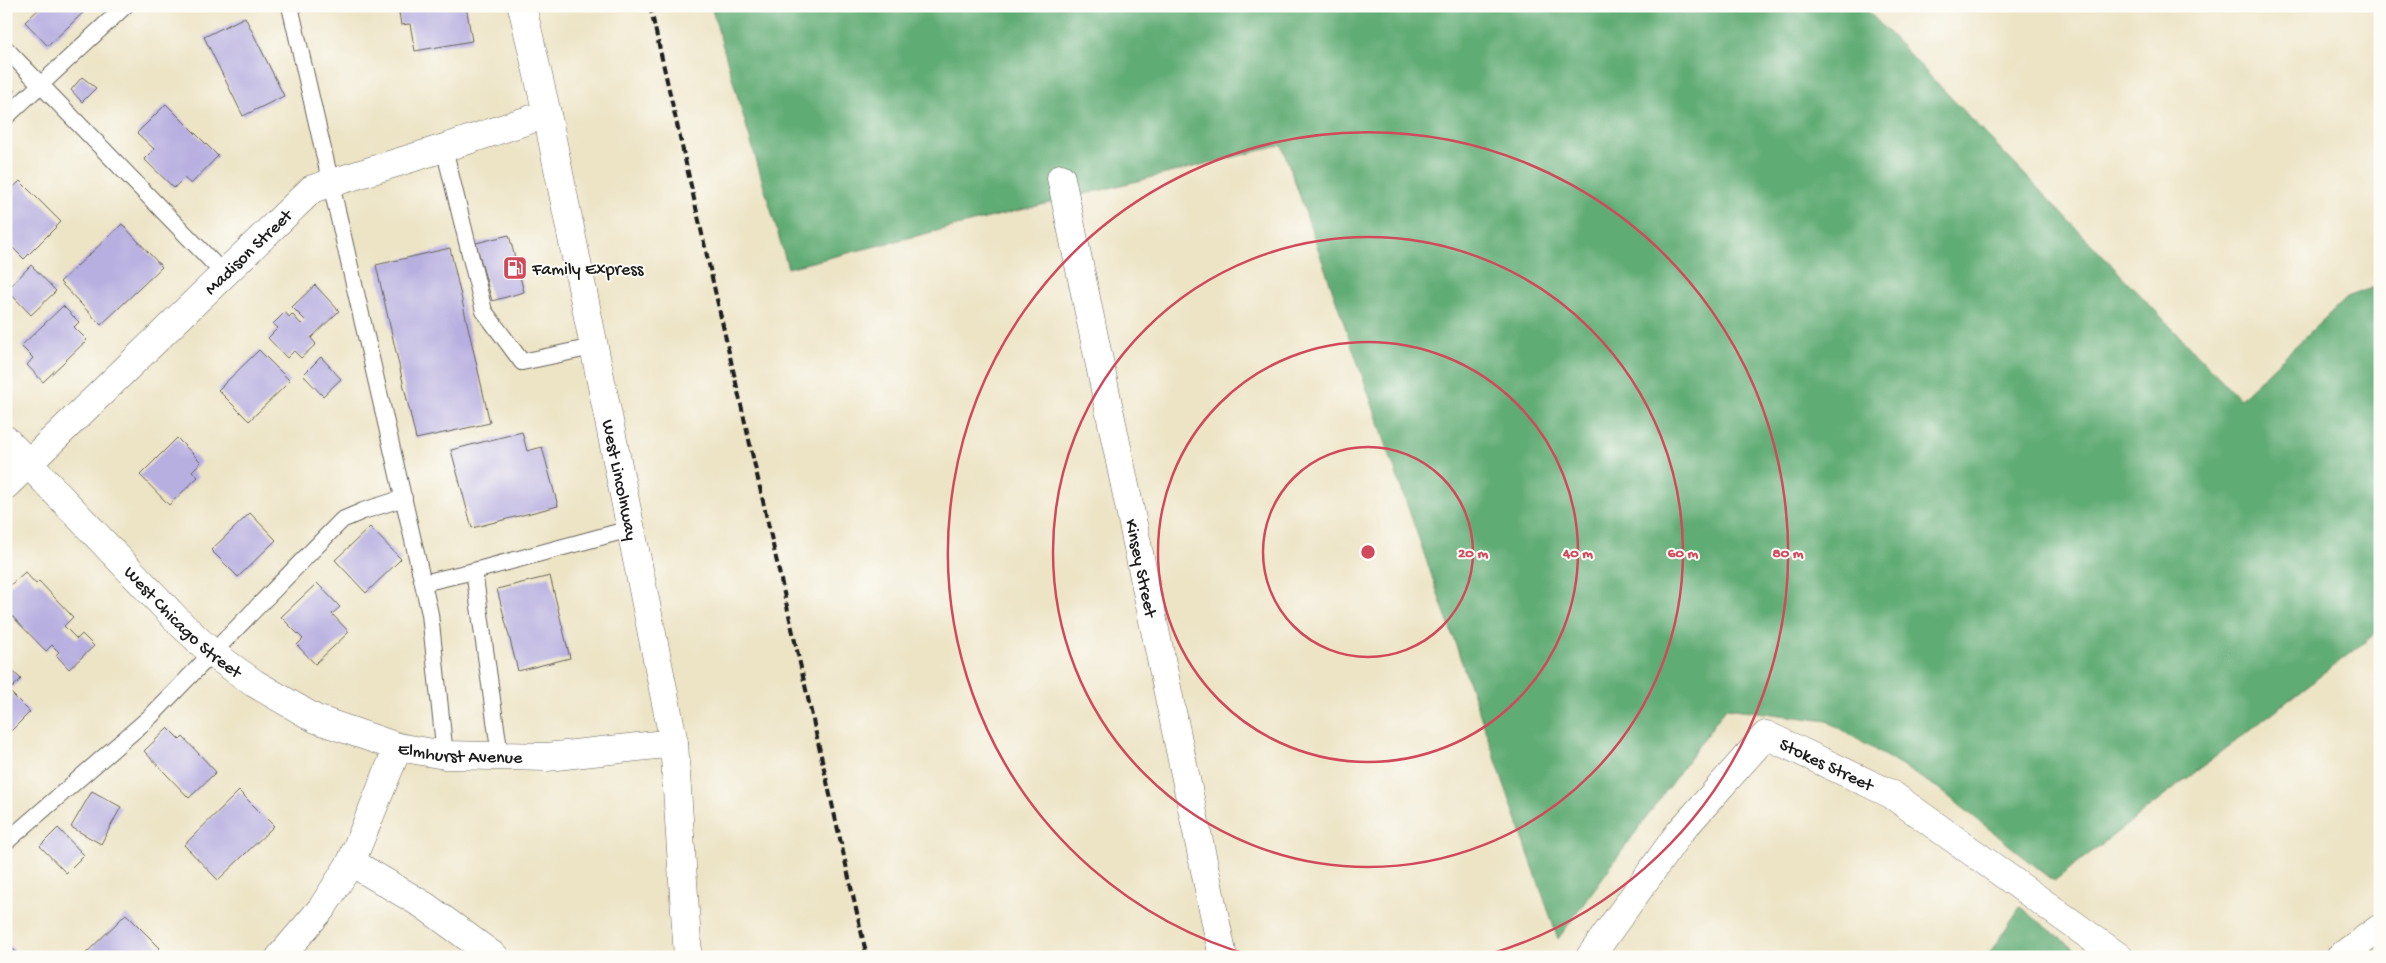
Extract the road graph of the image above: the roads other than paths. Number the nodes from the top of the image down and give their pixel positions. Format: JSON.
{"nodes":[{"id":1,"x":125,"y":6,"type":"edge"},
{"id":2,"x":290,"y":6,"type":"edge"},
{"id":3,"x":522,"y":6,"type":"edge"},
{"id":4,"x":6,"y":49,"type":"edge"},
{"id":5,"x":41,"y":84,"type":"junction"},
{"id":6,"x":547,"y":114,"type":"junction"},
{"id":7,"x":6,"y":117,"type":"edge"},
{"id":8,"x":444,"y":148,"type":"junction"},
{"id":9,"x":1061,"y":178,"type":"dead end"},
{"id":10,"x":331,"y":182,"type":"junction"},
{"id":11,"x":223,"y":273,"type":"junction"},
{"id":12,"x":593,"y":347,"type":"junction"},
{"id":13,"x":6,"y":440,"type":"edge"},
{"id":14,"x":29,"y":464,"type":"junction"},
{"id":15,"x":6,"y":485,"type":"edge"},
{"id":16,"x":404,"y":498,"type":"junction"},
{"id":17,"x":630,"y":529,"type":"junction"},
{"id":18,"x":474,"y":571,"type":"junction"},
{"id":19,"x":423,"y":583,"type":"junction"},
{"id":20,"x":212,"y":653,"type":"junction"},
{"id":21,"x":674,"y":743,"type":"junction"},
{"id":22,"x":398,"y":747,"type":"junction"},
{"id":23,"x":445,"y":755,"type":"junction"},
{"id":24,"x":500,"y":756,"type":"junction"},
{"id":25,"x":6,"y":842,"type":"edge"},
{"id":26,"x":351,"y":862,"type":"junction"},
{"id":27,"x":2380,"y":928,"type":"edge"},
{"id":28,"x":280,"y":957,"type":"edge"},
{"id":29,"x":495,"y":957,"type":"edge"},
{"id":30,"x":688,"y":957,"type":"edge"},
{"id":31,"x":1222,"y":957,"type":"edge"},
{"id":32,"x":1590,"y":957,"type":"edge"},
{"id":33,"x":2119,"y":957,"type":"edge"},
{"id":34,"x":2340,"y":957,"type":"edge"}],
"edges":[{"from":1,"to":5,"type":"lane"},
{"from":2,"to":10,"type":"lane"},
{"from":3,"to":6,"type":"street","name":"West Lincolnway"},
{"from":4,"to":5,"type":"lane"},
{"from":5,"to":7,"type":"lane"},
{"from":5,"to":11,"type":"lane"},
{"from":6,"to":8,"type":"street","name":"Madison Street"},
{"from":6,"to":12,"type":"street","name":"West Lincolnway"},
{"from":8,"to":10,"type":"street","name":"Madison Street"},
{"from":8,"to":12,"type":"lane"},
{"from":9,"to":31,"type":"street","name":"Kinsey Street"},
{"from":10,"to":11,"type":"street","name":"Madison Street"},
{"from":10,"to":16,"type":"lane"},
{"from":11,"to":14,"type":"street","name":"Madison Street"},
{"from":12,"to":17,"type":"street","name":"West Lincolnway"},
{"from":13,"to":14,"type":"street","name":"West Chicago Street"},
{"from":14,"to":15,"type":"street","name":"Madison Street"},
{"from":14,"to":20,"type":"street","name":"West Chicago Street"},
{"from":16,"to":19,"type":"lane"},
{"from":16,"to":20,"type":"lane"},
{"from":17,"to":18,"type":"lane"},
{"from":17,"to":21,"type":"street","name":"West Lincolnway"},
{"from":18,"to":19,"type":"lane"},
{"from":18,"to":24,"type":"lane"},
{"from":19,"to":23,"type":"lane"},
{"from":20,"to":22,"type":"street","name":"West Chicago Street"},
{"from":20,"to":25,"type":"lane"},
{"from":21,"to":24,"type":"street","name":"Elmhurst Avenue"},
{"from":21,"to":30,"type":"street","name":"West Lincolnway"},
{"from":22,"to":23,"type":"street","name":"Elmhurst Avenue"},
{"from":22,"to":26,"type":"street","name":"Elmhurst Avenue"},
{"from":23,"to":24,"type":"street","name":"Elmhurst Avenue"},
{"from":26,"to":28,"type":"street","name":"Elmhurst Avenue"},
{"from":26,"to":29,"type":"street"},
{"from":27,"to":34,"type":"street"},
{"from":32,"to":33,"type":"street","name":"Stokes Street"}]}
